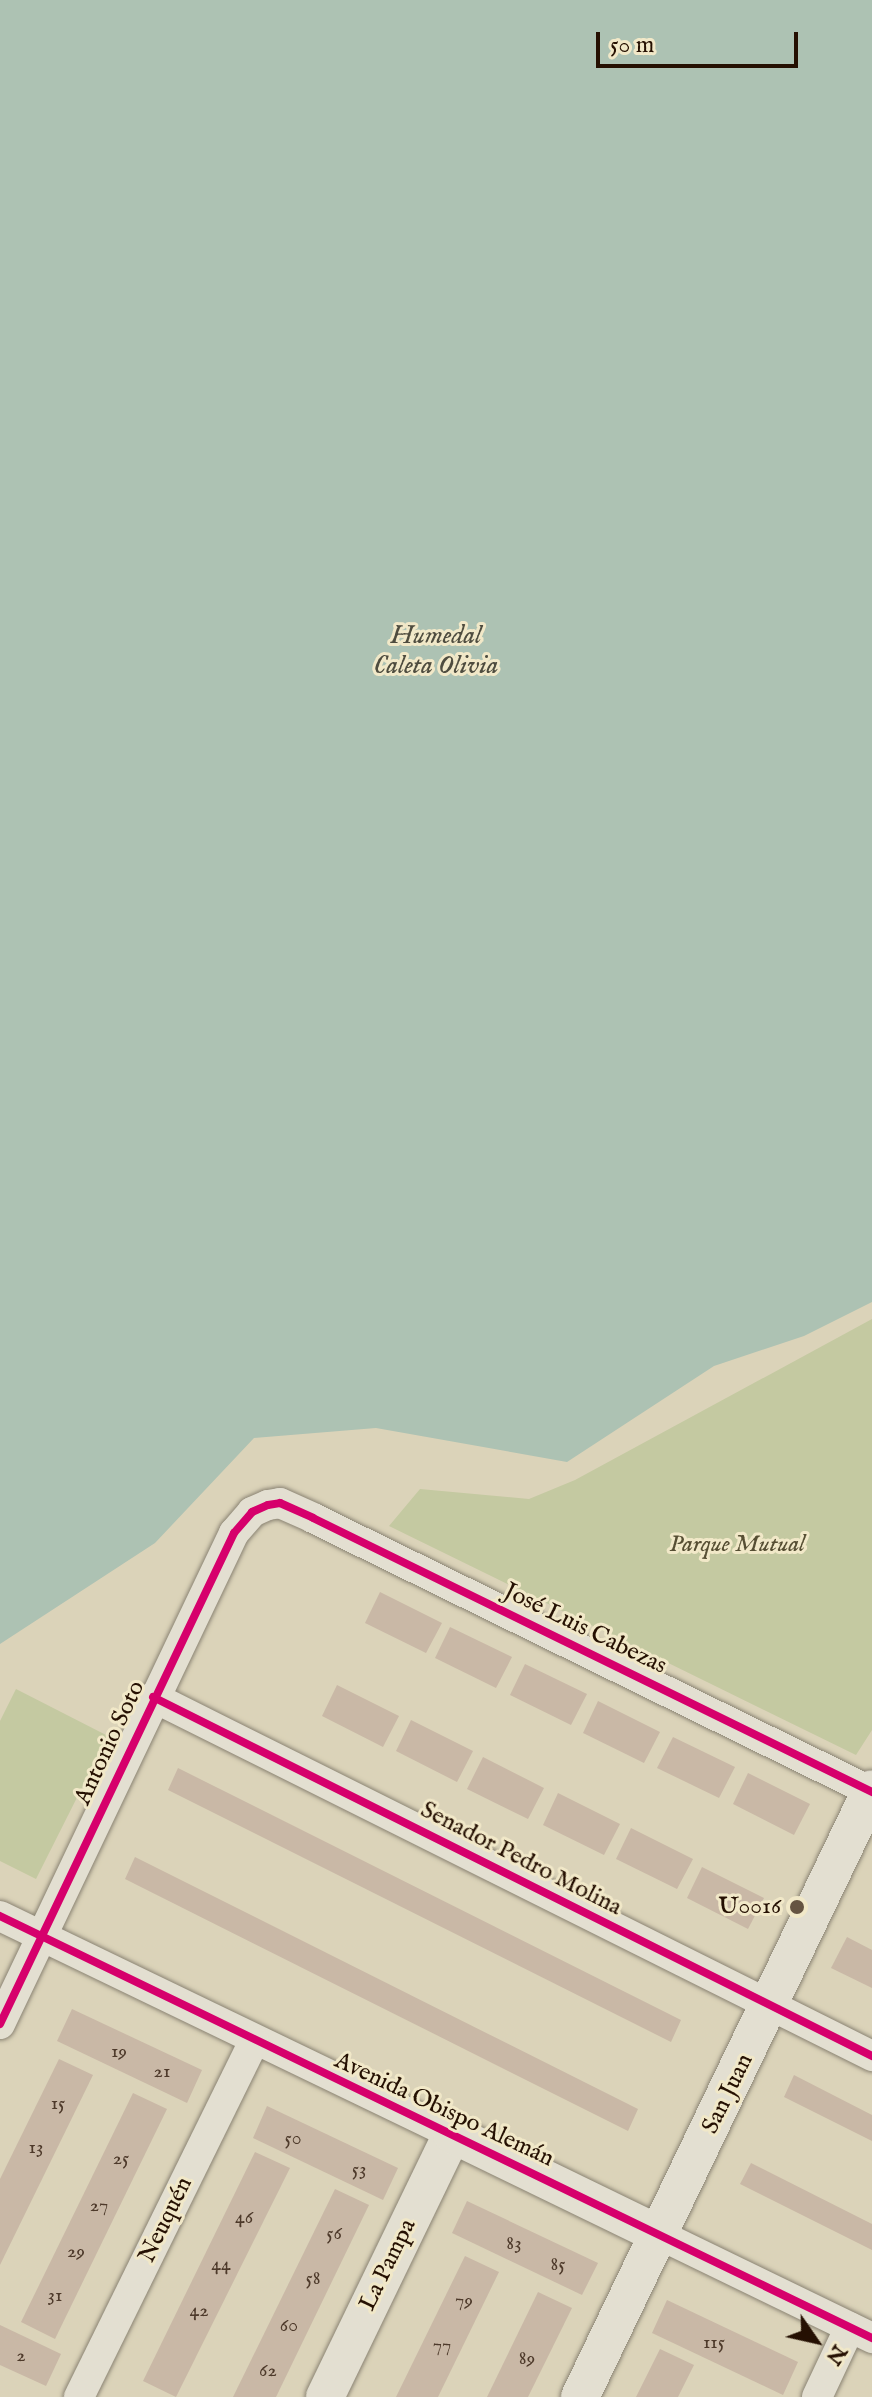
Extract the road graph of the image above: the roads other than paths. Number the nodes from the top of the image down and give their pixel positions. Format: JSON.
{"nodes":[{"id":1,"x":280,"y":1503,"type":"joint"},
{"id":2,"x":153,"y":1697,"type":"junction"},
{"id":3,"x":872,"y":1791,"type":"edge"},
{"id":4,"x":0,"y":1916,"type":"edge"},
{"id":5,"x":42,"y":1938,"type":"junction"},
{"id":6,"x":770,"y":2005,"type":"junction"},
{"id":7,"x":0,"y":2024,"type":"edge"},
{"id":8,"x":254,"y":2042,"type":"junction"},
{"id":9,"x":872,"y":2056,"type":"edge"},
{"id":10,"x":452,"y":2134,"type":"junction"},
{"id":11,"x":660,"y":2235,"type":"junction"},
{"id":12,"x":861,"y":2333,"type":"edge"},
{"id":13,"x":79,"y":2397,"type":"edge"},
{"id":14,"x":325,"y":2397,"type":"edge"},
{"id":15,"x":580,"y":2397,"type":"edge"},
{"id":16,"x":817,"y":2397,"type":"edge"}],
"edges":[{"from":1,"to":2,"type":"street","name":"Antonio Soto"},
{"from":1,"to":3,"type":"street","name":"José Luis Cabezas"},
{"from":2,"to":5,"type":"street","name":"Antonio Soto"},
{"from":2,"to":6,"type":"street","name":"Senador Pedro Molina"},
{"from":3,"to":6,"type":"street","name":"San Juan"},
{"from":4,"to":5,"type":"street","name":"Avenida Obispo Alemán"},
{"from":5,"to":7,"type":"street","name":"Antonio Soto"},
{"from":5,"to":8,"type":"street","name":"Avenida Obispo Alemán"},
{"from":6,"to":9,"type":"street","name":"Senador Pedro Molina"},
{"from":6,"to":11,"type":"street","name":"San Juan"},
{"from":8,"to":10,"type":"street","name":"Avenida Obispo Alemán"},
{"from":8,"to":13,"type":"street","name":"Neuquén"},
{"from":10,"to":11,"type":"street","name":"Avenida Obispo Alemán"},
{"from":10,"to":14,"type":"street","name":"La Pampa"},
{"from":11,"to":12,"type":"street","name":"Avenida Obispo Alemán"},
{"from":11,"to":15,"type":"street","name":"San Juan"},
{"from":12,"to":16,"type":"street"}]}
